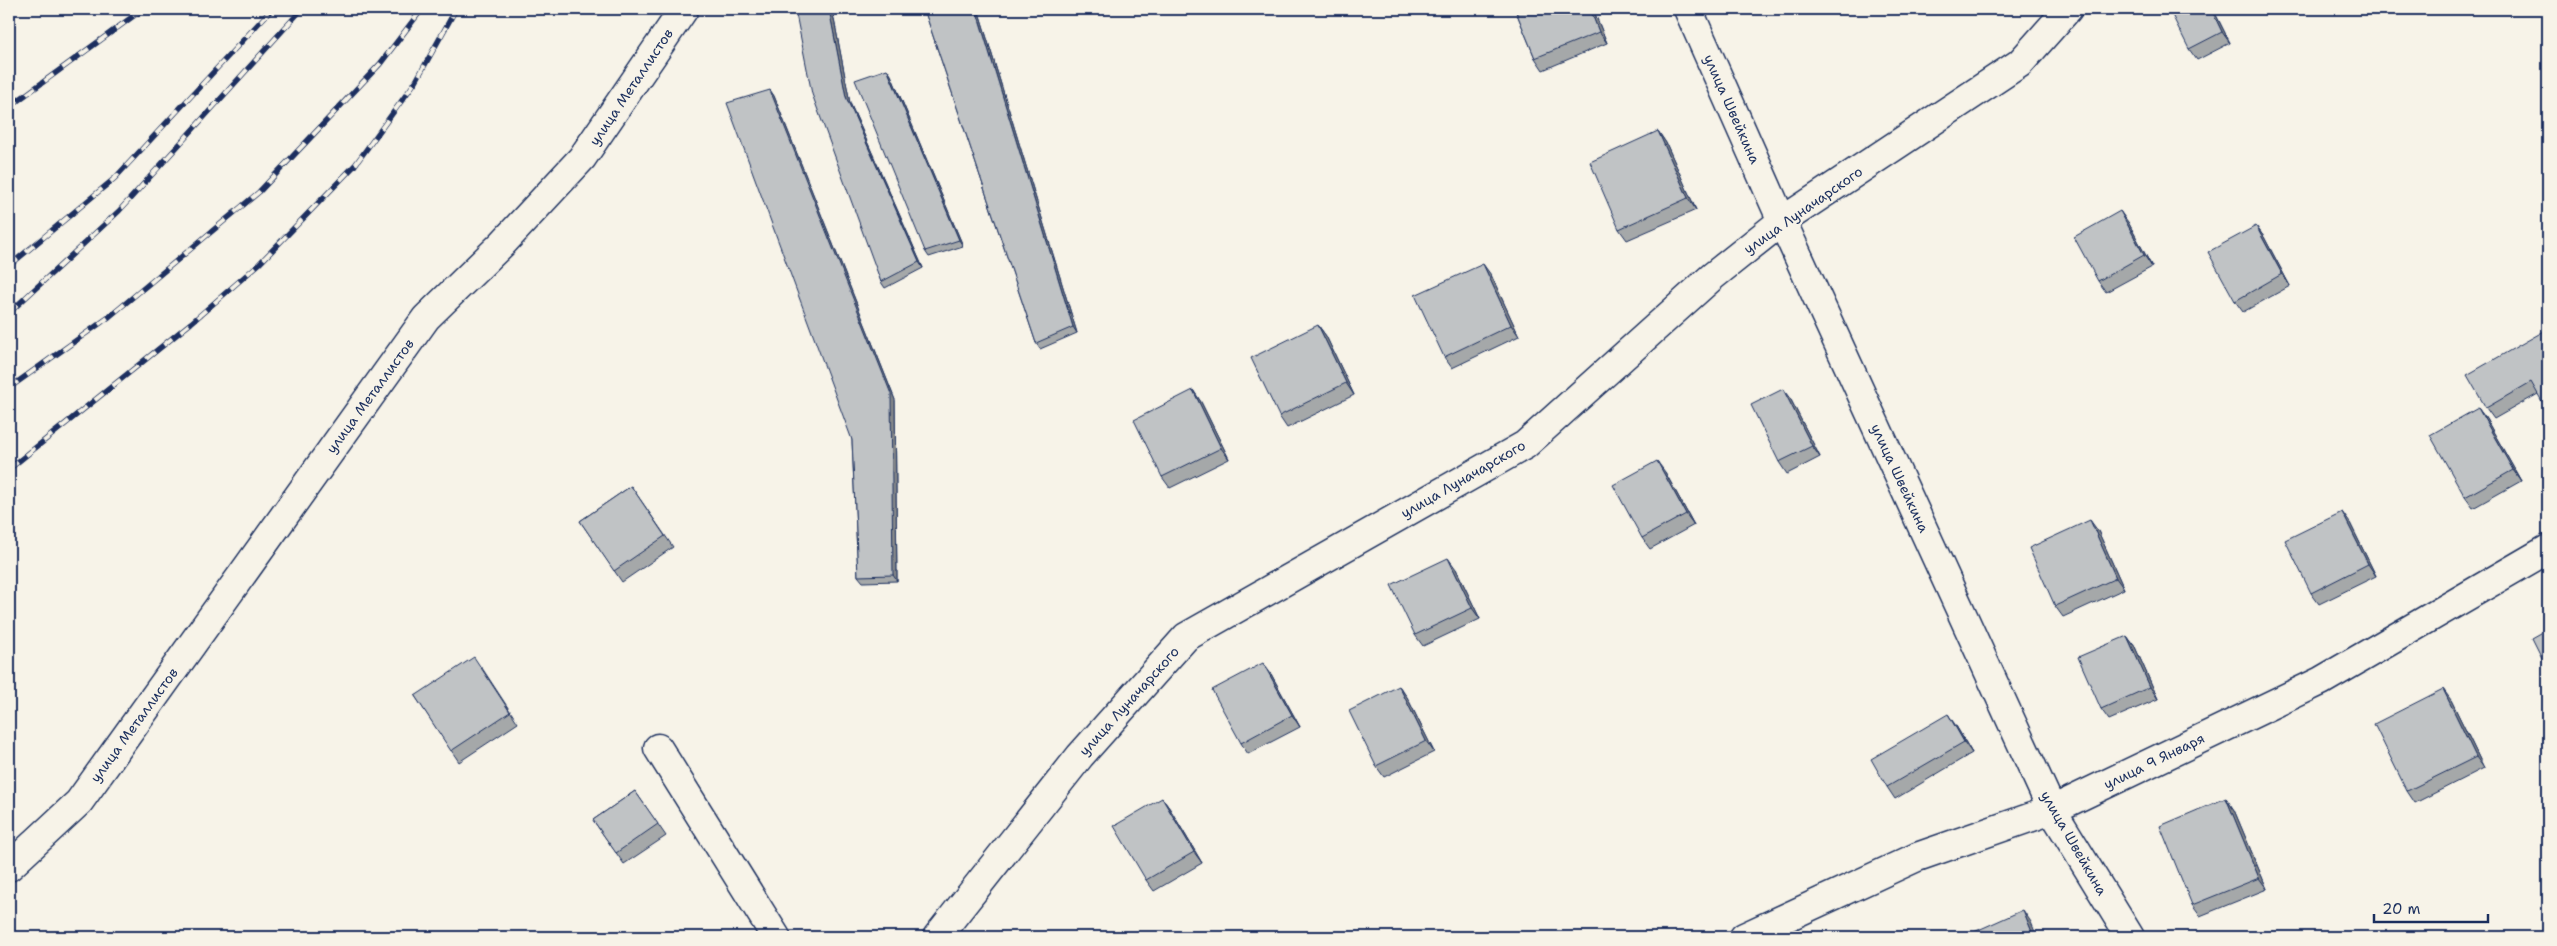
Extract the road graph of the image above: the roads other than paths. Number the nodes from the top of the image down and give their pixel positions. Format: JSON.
{"nodes":[{"id":1,"x":684,"y":9,"type":"edge"},
{"id":2,"x":1688,"y":9,"type":"edge"},
{"id":3,"x":2068,"y":9,"type":"edge"},
{"id":4,"x":1782,"y":221,"type":"junction"},
{"id":5,"x":2548,"y":549,"type":"edge"},
{"id":6,"x":658,"y":748,"type":"dead end"},
{"id":7,"x":2052,"y":810,"type":"junction"},
{"id":8,"x":9,"y":868,"type":"edge"},
{"id":9,"x":776,"y":937,"type":"edge"},
{"id":10,"x":937,"y":937,"type":"edge"},
{"id":11,"x":1744,"y":937,"type":"edge"},
{"id":12,"x":2130,"y":937,"type":"edge"}],
"edges":[{"from":1,"to":8,"type":"street","name":"улица Металлистов"},
{"from":2,"to":4,"type":"street","name":"улица Швейкина"},
{"from":3,"to":4,"type":"street","name":"улица Луначарского"},
{"from":4,"to":7,"type":"street","name":"улица Швейкина"},
{"from":4,"to":10,"type":"street","name":"улица Луначарского"},
{"from":5,"to":7,"type":"street","name":"улица 9 Января"},
{"from":6,"to":9,"type":"street"},
{"from":7,"to":11,"type":"street","name":"улица 9 Января"},
{"from":7,"to":12,"type":"street","name":"улица Швейкина"}]}
